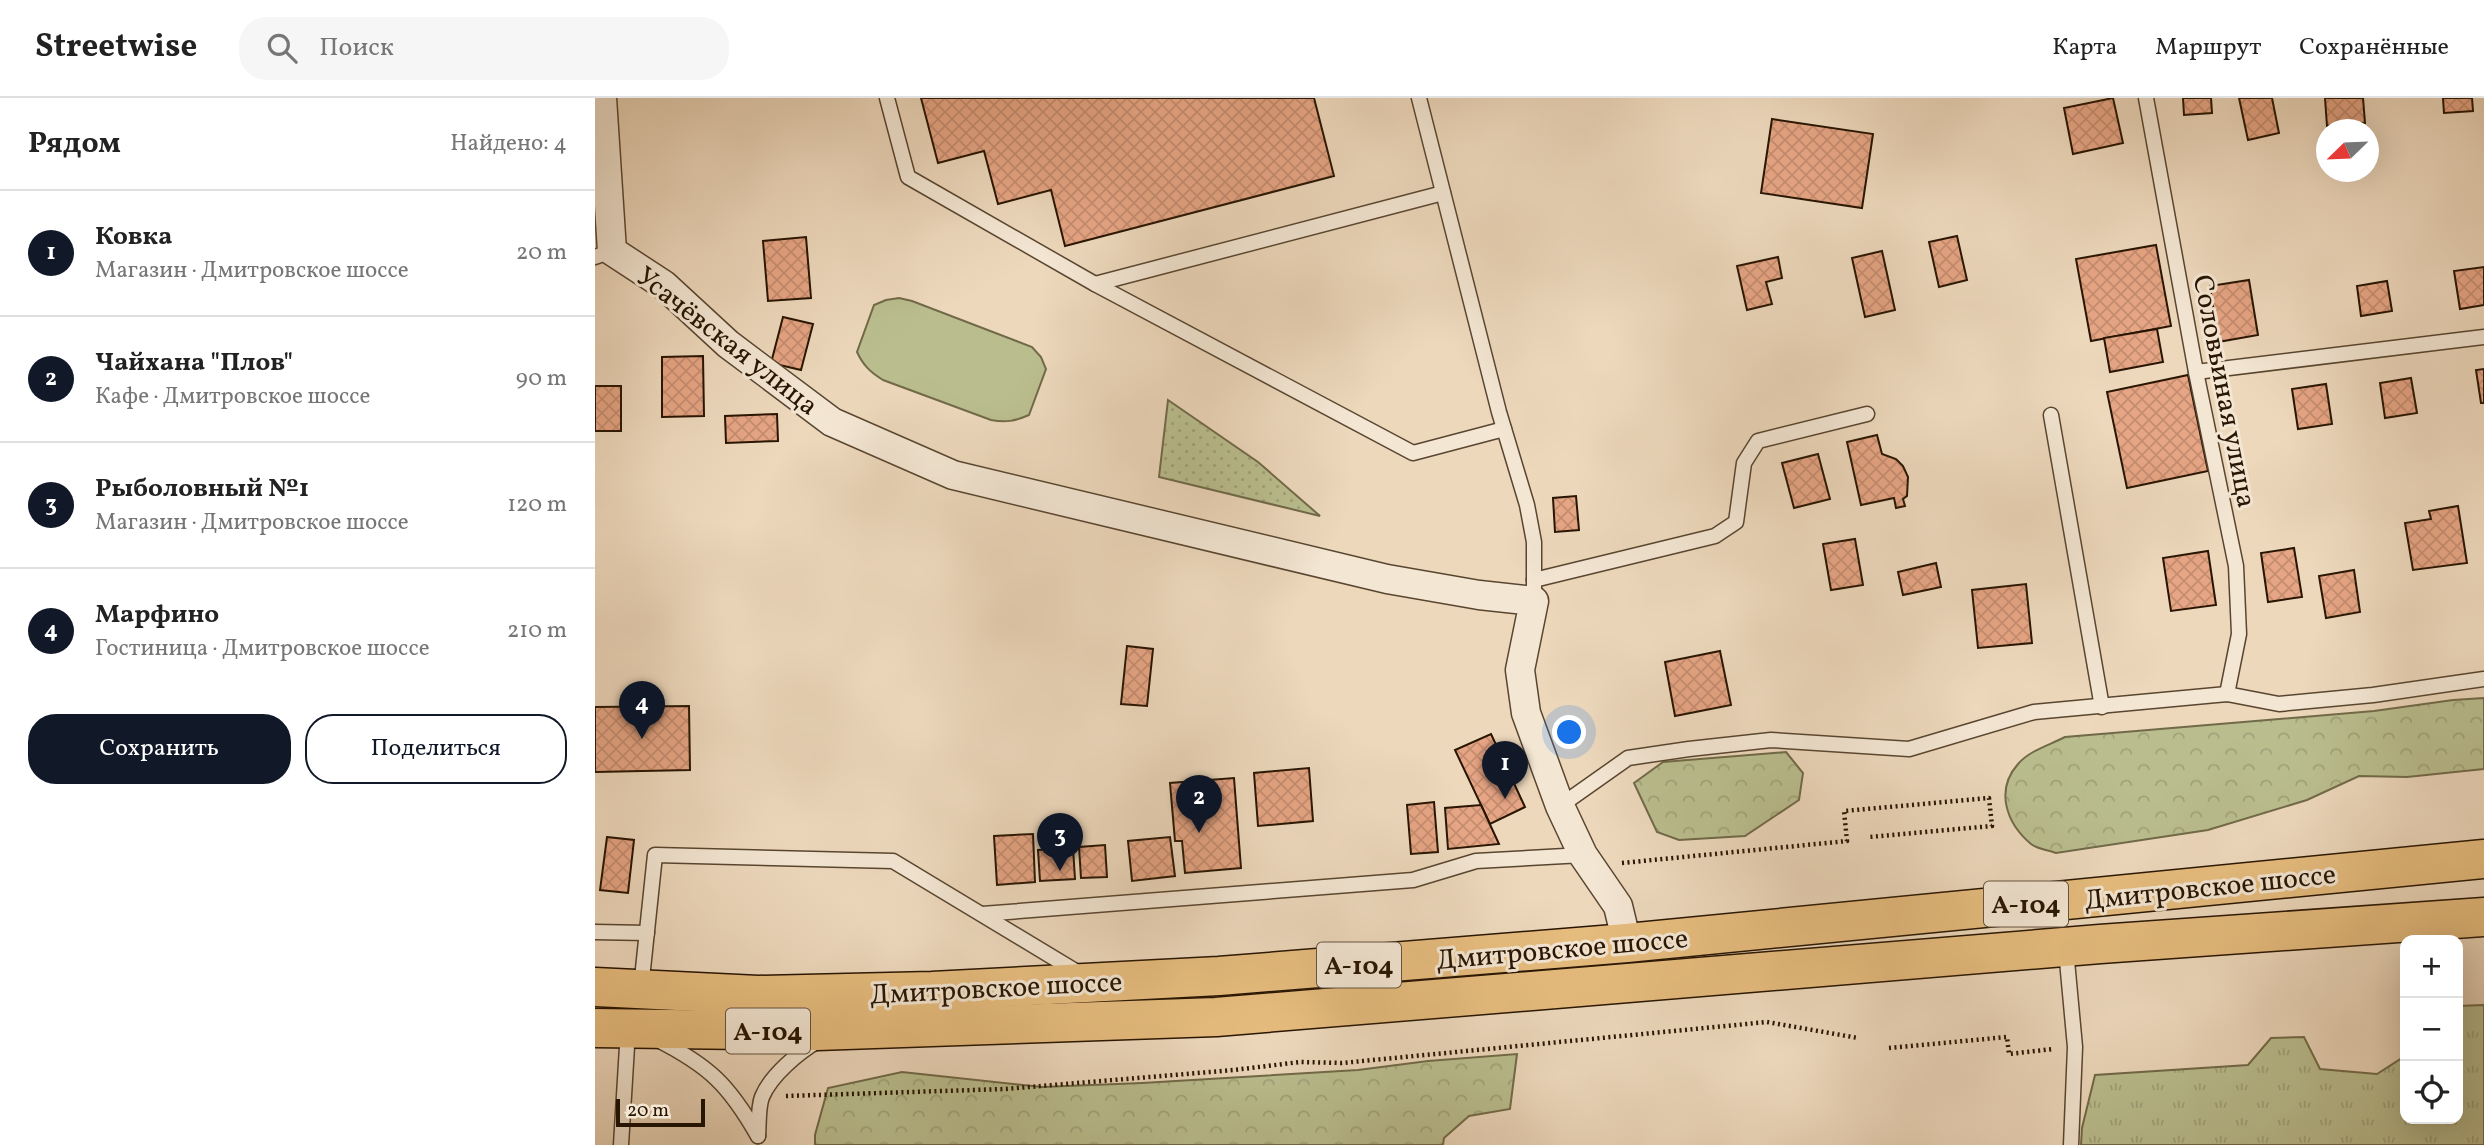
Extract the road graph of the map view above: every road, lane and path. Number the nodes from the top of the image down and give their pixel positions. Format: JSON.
{"nodes":[{"id":1,"x":602,"y":98,"type":"edge"},
{"id":2,"x":887,"y":98,"type":"edge"},
{"id":3,"x":1419,"y":98,"type":"edge"},
{"id":4,"x":2146,"y":98,"type":"edge"},
{"id":5,"x":1443,"y":193,"type":"junction"},
{"id":6,"x":603,"y":254,"type":"edge"},
{"id":7,"x":1095,"y":284,"type":"junction"},
{"id":8,"x":2484,"y":337,"type":"edge"},
{"id":9,"x":2196,"y":372,"type":"junction"},
{"id":10,"x":1867,"y":414,"type":"dead end"},
{"id":11,"x":2051,"y":415,"type":"dead end"},
{"id":12,"x":1504,"y":429,"type":"junction"},
{"id":13,"x":1534,"y":591,"type":"junction"},
{"id":14,"x":2484,"y":679,"type":"edge"},
{"id":15,"x":2227,"y":694,"type":"junction"},
{"id":16,"x":2102,"y":707,"type":"junction"},
{"id":17,"x":1560,"y":806,"type":"junction"},
{"id":18,"x":1869,"y":837,"type":"dead end"},
{"id":19,"x":2484,"y":859,"type":"edge"},
{"id":20,"x":1586,"y":861,"type":"junction"},
{"id":21,"x":982,"y":914,"type":"junction"},
{"id":22,"x":2484,"y":917,"type":"edge"},
{"id":23,"x":595,"y":932,"type":"edge"},
{"id":24,"x":647,"y":933,"type":"junction"},
{"id":25,"x":1627,"y":943,"type":"junction"},
{"id":26,"x":2066,"y":948,"type":"junction"},
{"id":27,"x":1095,"y":983,"type":"junction"},
{"id":28,"x":595,"y":987,"type":"edge"},
{"id":29,"x":641,"y":990,"type":"junction"},
{"id":30,"x":620,"y":1029,"type":"edge"},
{"id":31,"x":838,"y":1031,"type":"junction"},
{"id":32,"x":1858,"y":1038,"type":"dead end"},
{"id":33,"x":2075,"y":1047,"type":"junction"},
{"id":34,"x":1889,"y":1048,"type":"dead end"},
{"id":35,"x":762,"y":1097,"type":"junction"},
{"id":36,"x":759,"y":1140,"type":"edge"},
{"id":37,"x":621,"y":1145,"type":"edge"},
{"id":38,"x":2071,"y":1145,"type":"edge"}],
"edges":[{"from":1,"to":6,"type":"street","name":"Усачёвская улица"},
{"from":2,"to":7,"type":"lane"},
{"from":3,"to":5,"type":"lane"},
{"from":4,"to":9,"type":"lane","name":"Соловьиная улица"},
{"from":5,"to":7,"type":"lane"},
{"from":5,"to":12,"type":"lane"},
{"from":6,"to":13,"type":"street","name":"Усачёвская улица"},
{"from":7,"to":12,"type":"lane"},
{"from":8,"to":9,"type":"lane"},
{"from":9,"to":15,"type":"lane","name":"Соловьиная улица"},
{"from":10,"to":13,"type":"lane"},
{"from":11,"to":16,"type":"lane"},
{"from":12,"to":13,"type":"lane"},
{"from":13,"to":17,"type":"street"},
{"from":14,"to":15,"type":"lane"},
{"from":15,"to":16,"type":"lane"},
{"from":16,"to":17,"type":"lane"},
{"from":17,"to":20,"type":"street"},
{"from":18,"to":20,"type":"path"},
{"from":19,"to":25,"type":"highway","name":"Дмитровское шоссе","number":"А-104"},
{"from":20,"to":21,"type":"lane"},
{"from":20,"to":25,"type":"street"},
{"from":21,"to":24,"type":"lane"},
{"from":21,"to":27,"type":"lane"},
{"from":22,"to":26,"type":"highway","name":"Дмитровское шоссе","number":"А-104"},
{"from":23,"to":24,"type":"lane"},
{"from":24,"to":29,"type":"lane"},
{"from":25,"to":27,"type":"highway","name":"Дмитровское шоссе","number":"А-104"},
{"from":26,"to":31,"type":"highway","name":"Дмитровское шоссе","number":"А-104"},
{"from":26,"to":33,"type":"lane"},
{"from":27,"to":29,"type":"highway","name":"Дмитровское шоссе","number":"А-104"},
{"from":28,"to":29,"type":"highway","name":"Дмитровское шоссе","number":"А-104"},
{"from":30,"to":31,"type":"highway","name":"Дмитровское шоссе","number":"А-104"},
{"from":30,"to":36,"type":"lane"},
{"from":30,"to":37,"type":"lane"},
{"from":31,"to":35,"type":"lane"},
{"from":32,"to":35,"type":"path"},
{"from":33,"to":34,"type":"path"},
{"from":33,"to":38,"type":"lane"},
{"from":35,"to":36,"type":"lane"}]}
